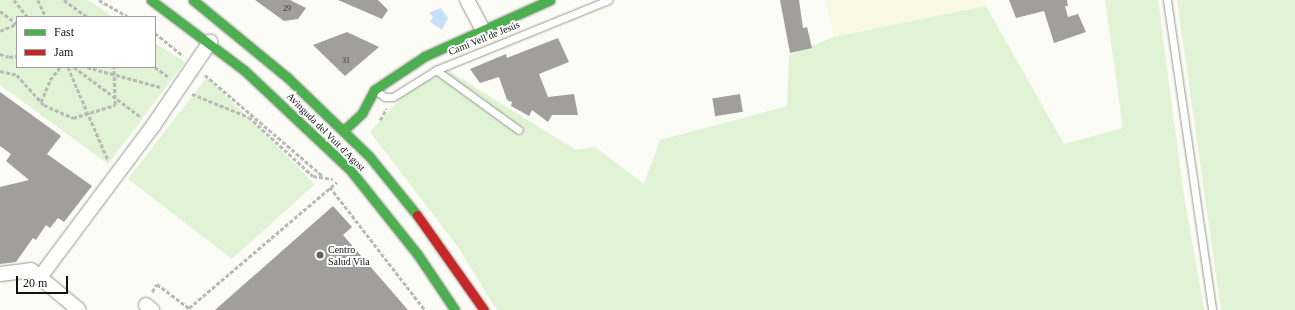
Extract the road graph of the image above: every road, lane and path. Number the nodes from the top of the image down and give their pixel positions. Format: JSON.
{"nodes":[{"id":1,"x":14,"y":0,"type":"edge"},
{"id":2,"x":38,"y":0,"type":"edge"},
{"id":3,"x":64,"y":0,"type":"edge"},
{"id":4,"x":99,"y":0,"type":"edge"},
{"id":5,"x":151,"y":0,"type":"edge"},
{"id":6,"x":193,"y":0,"type":"edge"},
{"id":7,"x":467,"y":0,"type":"edge"},
{"id":8,"x":550,"y":0,"type":"edge"},
{"id":9,"x":608,"y":0,"type":"edge"},
{"id":10,"x":1166,"y":0,"type":"edge"},
{"id":11,"x":0,"y":12,"type":"edge"},
{"id":12,"x":27,"y":16,"type":"edge"},
{"id":13,"x":45,"y":16,"type":"edge"},
{"id":14,"x":86,"y":16,"type":"edge"},
{"id":15,"x":126,"y":16,"type":"edge"},
{"id":16,"x":16,"y":23,"type":"edge"},
{"id":17,"x":16,"y":24,"type":"edge"},
{"id":18,"x":482,"y":28,"type":"junction"},
{"id":19,"x":0,"y":31,"type":"edge"},
{"id":20,"x":156,"y":34,"type":"edge"},
{"id":21,"x":210,"y":42,"type":"junction"},
{"id":22,"x":0,"y":54,"type":"edge"},
{"id":23,"x":16,"y":56,"type":"edge"},
{"id":24,"x":194,"y":66,"type":"junction"},
{"id":25,"x":59,"y":68,"type":"edge"},
{"id":26,"x":68,"y":68,"type":"edge"},
{"id":27,"x":75,"y":68,"type":"edge"},
{"id":28,"x":91,"y":68,"type":"edge"},
{"id":29,"x":114,"y":68,"type":"edge"},
{"id":30,"x":156,"y":68,"type":"edge"},
{"id":31,"x":436,"y":70,"type":"junction"},
{"id":32,"x":0,"y":71,"type":"edge"},
{"id":33,"x":115,"y":75,"type":"junction"},
{"id":34,"x":179,"y":89,"type":"junction"},
{"id":35,"x":374,"y":90,"type":"junction"},
{"id":36,"x":115,"y":98,"type":"junction"},
{"id":37,"x":41,"y":102,"type":"junction"},
{"id":38,"x":87,"y":114,"type":"junction"},
{"id":39,"x":153,"y":126,"type":"junction"},
{"id":40,"x":344,"y":130,"type":"junction"},
{"id":41,"x":519,"y":130,"type":"dead end"},
{"id":42,"x":323,"y":177,"type":"junction"},
{"id":43,"x":115,"y":178,"type":"junction"},
{"id":44,"x":339,"y":181,"type":"junction"},
{"id":45,"x":330,"y":186,"type":"junction"},
{"id":46,"x":344,"y":187,"type":"dead end"},
{"id":47,"x":0,"y":274,"type":"edge"},
{"id":48,"x":40,"y":278,"type":"junction"},
{"id":49,"x":149,"y":308,"type":"edge"},
{"id":50,"x":79,"y":310,"type":"edge"},
{"id":51,"x":425,"y":310,"type":"edge"},
{"id":52,"x":455,"y":310,"type":"edge"},
{"id":53,"x":484,"y":310,"type":"edge"},
{"id":54,"x":1212,"y":310,"type":"edge"}],
"edges":[{"from":1,"to":12,"type":"path"},
{"from":2,"to":13,"type":"path"},
{"from":3,"to":14,"type":"path"},
{"from":4,"to":15,"type":"path"},
{"from":5,"to":21,"type":"street","name":"Avinguda del Vuit d'Agost"},
{"from":6,"to":40,"type":"street","name":"Avinguda del Vuit d'Agost"},
{"from":7,"to":18,"type":"street"},
{"from":8,"to":18,"type":"street","name":"Camí Vell de Jesús"},
{"from":9,"to":31,"type":"lane","name":"Camí Vell de Jesús"},
{"from":10,"to":54,"type":"lane"},
{"from":11,"to":16,"type":"path"},
{"from":17,"to":19,"type":"path"},
{"from":18,"to":35,"type":"street","name":"Camí Vell de Jesús"},
{"from":20,"to":24,"type":"path"},
{"from":21,"to":24,"type":"street"},
{"from":21,"to":52,"type":"street","name":"Avinguda del Vuit d'Agost"},
{"from":22,"to":23,"type":"path"},
{"from":24,"to":34,"type":"street"},
{"from":24,"to":42,"type":"path"},
{"from":25,"to":37,"type":"path"},
{"from":26,"to":38,"type":"path"},
{"from":27,"to":36,"type":"path"},
{"from":28,"to":33,"type":"path"},
{"from":29,"to":33,"type":"path"},
{"from":30,"to":34,"type":"path"},
{"from":31,"to":35,"type":"lane","name":"Camí Vell de Jesús"},
{"from":31,"to":41,"type":"lane"},
{"from":32,"to":37,"type":"path"},
{"from":33,"to":34,"type":"path"},
{"from":33,"to":36,"type":"path"},
{"from":34,"to":39,"type":"street"},
{"from":34,"to":42,"type":"path"},
{"from":35,"to":40,"type":"street","name":"Camí Vell de Jesús"},
{"from":36,"to":38,"type":"path"},
{"from":36,"to":39,"type":"path"},
{"from":37,"to":38,"type":"path"},
{"from":38,"to":43,"type":"path"},
{"from":39,"to":43,"type":"street"},
{"from":40,"to":53,"type":"street","name":"Avinguda del Vuit d'Agost"},
{"from":42,"to":44,"type":"path"},
{"from":43,"to":48,"type":"street"},
{"from":44,"to":45,"type":"path"},
{"from":44,"to":46,"type":"path"},
{"from":45,"to":49,"type":"path"},
{"from":45,"to":51,"type":"path"},
{"from":47,"to":48,"type":"street"},
{"from":48,"to":50,"type":"street"}]}
